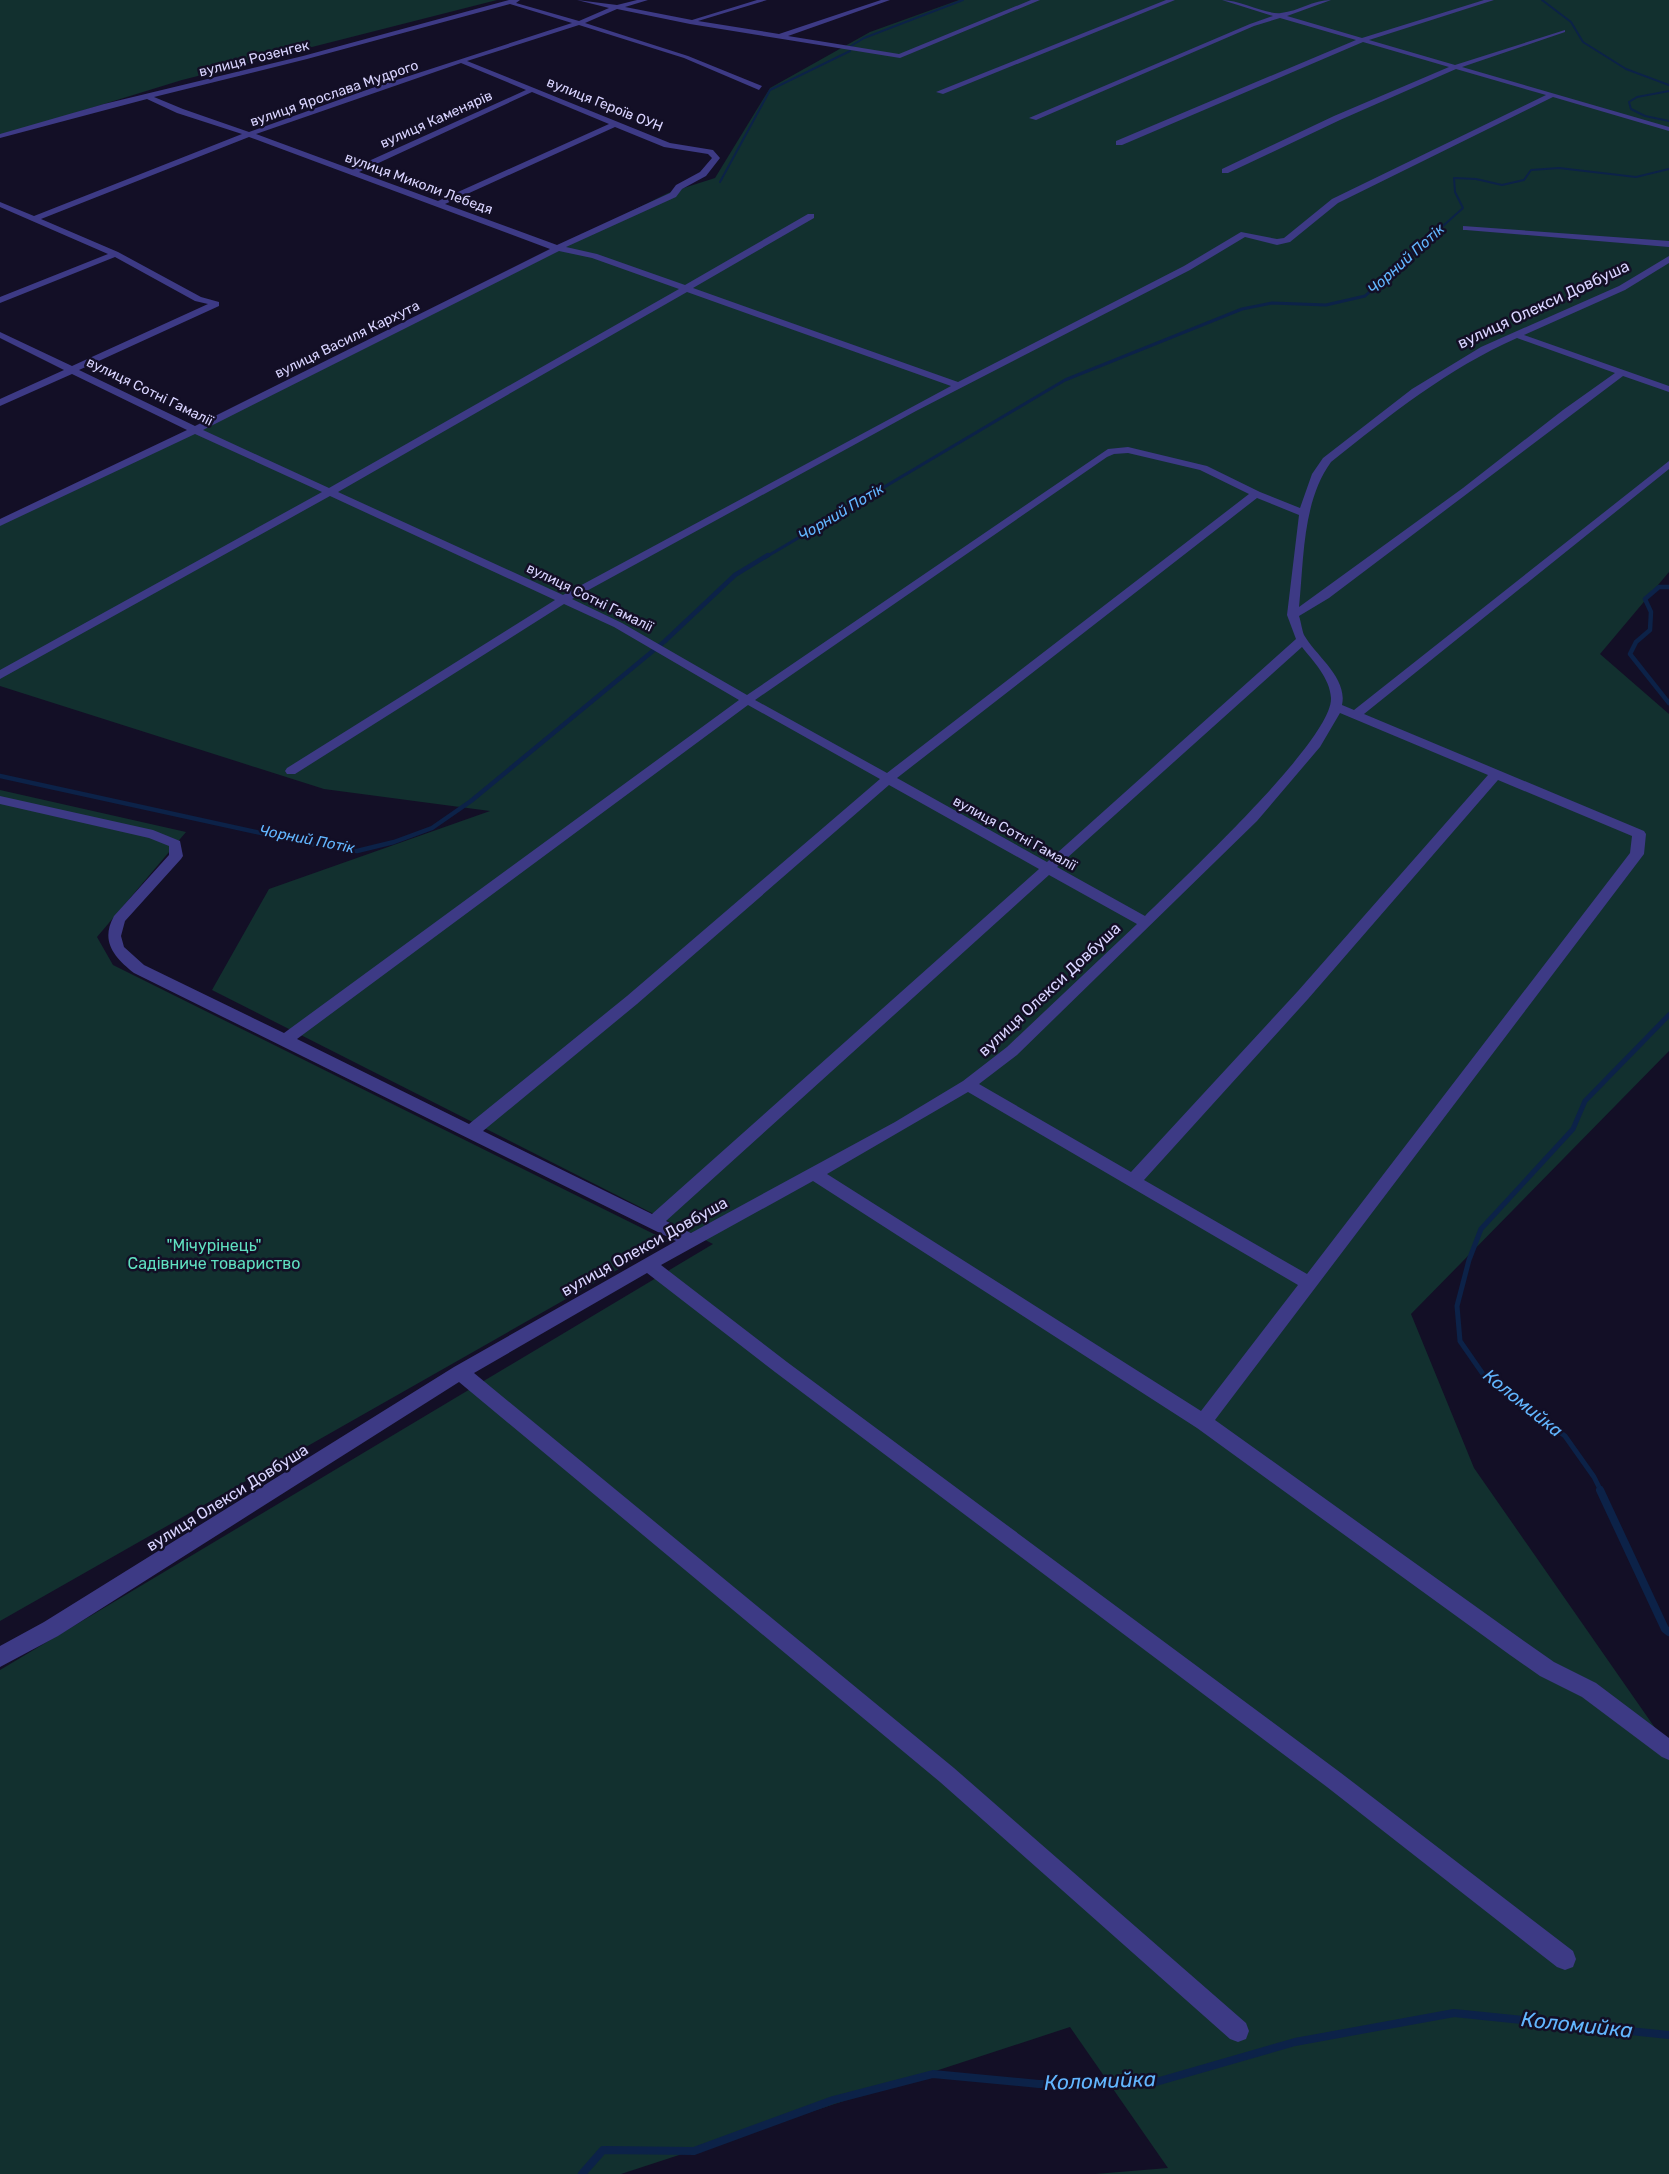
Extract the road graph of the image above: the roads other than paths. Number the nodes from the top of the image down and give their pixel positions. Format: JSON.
{"nodes":[{"id":1,"x":580,"y":0,"type":"edge"},
{"id":2,"x":645,"y":0,"type":"edge"},
{"id":3,"x":764,"y":0,"type":"edge"},
{"id":4,"x":887,"y":0,"type":"edge"},
{"id":5,"x":1037,"y":0,"type":"edge"},
{"id":6,"x":1172,"y":0,"type":"edge"},
{"id":7,"x":1226,"y":0,"type":"edge"},
{"id":8,"x":1328,"y":0,"type":"edge"},
{"id":9,"x":1491,"y":0,"type":"edge"},
{"id":10,"x":515,"y":1,"type":"edge"},
{"id":11,"x":614,"y":8,"type":"junction"},
{"id":12,"x":1279,"y":15,"type":"junction"},
{"id":13,"x":581,"y":22,"type":"junction"},
{"id":14,"x":690,"y":22,"type":"junction"},
{"id":15,"x":1563,"y":31,"type":"dead end"},
{"id":16,"x":779,"y":37,"type":"junction"},
{"id":17,"x":1365,"y":39,"type":"junction"},
{"id":18,"x":464,"y":62,"type":"junction"},
{"id":19,"x":1458,"y":66,"type":"junction"},
{"id":20,"x":759,"y":88,"type":"dead end"},
{"id":21,"x":534,"y":89,"type":"junction"},
{"id":22,"x":940,"y":92,"type":"dead end"},
{"id":23,"x":1554,"y":94,"type":"junction"},
{"id":24,"x":147,"y":96,"type":"junction"},
{"id":25,"x":1033,"y":118,"type":"dead end"},
{"id":26,"x":617,"y":123,"type":"junction"},
{"id":27,"x":1669,"y":129,"type":"edge"},
{"id":28,"x":249,"y":134,"type":"junction"},
{"id":29,"x":0,"y":136,"type":"edge"},
{"id":30,"x":1119,"y":143,"type":"dead end"},
{"id":31,"x":1225,"y":171,"type":"dead end"},
{"id":32,"x":350,"y":173,"type":"junction"},
{"id":33,"x":703,"y":174,"type":"joint"},
{"id":34,"x":0,"y":204,"type":"edge"},
{"id":35,"x":439,"y":204,"type":"junction"},
{"id":36,"x":811,"y":216,"type":"dead end"},
{"id":37,"x":35,"y":218,"type":"junction"},
{"id":38,"x":1466,"y":228,"type":"dead end"},
{"id":39,"x":1669,"y":244,"type":"edge"},
{"id":40,"x":558,"y":248,"type":"junction"},
{"id":41,"x":116,"y":254,"type":"junction"},
{"id":42,"x":1669,"y":259,"type":"edge"},
{"id":43,"x":685,"y":290,"type":"junction"},
{"id":44,"x":0,"y":300,"type":"edge"},
{"id":45,"x":1517,"y":335,"type":"junction"},
{"id":46,"x":0,"y":336,"type":"edge"},
{"id":47,"x":72,"y":370,"type":"junction"},
{"id":48,"x":1621,"y":373,"type":"junction"},
{"id":49,"x":961,"y":386,"type":"junction"},
{"id":50,"x":1669,"y":389,"type":"edge"},
{"id":51,"x":0,"y":403,"type":"edge"},
{"id":52,"x":195,"y":430,"type":"junction"},
{"id":53,"x":1669,"y":464,"type":"edge"},
{"id":54,"x":329,"y":492,"type":"junction"},
{"id":55,"x":1256,"y":494,"type":"junction"},
{"id":56,"x":1304,"y":513,"type":"junction"},
{"id":57,"x":0,"y":523,"type":"edge"},
{"id":58,"x":564,"y":599,"type":"junction"},
{"id":59,"x":1293,"y":615,"type":"junction"},
{"id":60,"x":1302,"y":640,"type":"junction"},
{"id":61,"x":0,"y":675,"type":"edge"},
{"id":62,"x":747,"y":700,"type":"junction"},
{"id":63,"x":1336,"y":707,"type":"junction"},
{"id":64,"x":1356,"y":714,"type":"junction"},
{"id":65,"x":291,"y":771,"type":"dead end"},
{"id":66,"x":1497,"y":773,"type":"junction"},
{"id":67,"x":888,"y":779,"type":"junction"},
{"id":68,"x":0,"y":800,"type":"edge"},
{"id":69,"x":1046,"y":868,"type":"junction"},
{"id":70,"x":1146,"y":923,"type":"junction"},
{"id":71,"x":285,"y":1040,"type":"junction"},
{"id":72,"x":968,"y":1085,"type":"junction"},
{"id":73,"x":470,"y":1132,"type":"junction"},
{"id":74,"x":813,"y":1173,"type":"junction"},
{"id":75,"x":1133,"y":1181,"type":"junction"},
{"id":76,"x":654,"y":1222,"type":"junction"},
{"id":77,"x":690,"y":1240,"type":"junction"},
{"id":78,"x":648,"y":1264,"type":"junction"},
{"id":79,"x":1310,"y":1284,"type":"junction"},
{"id":80,"x":460,"y":1372,"type":"junction"},
{"id":81,"x":1203,"y":1422,"type":"junction"},
{"id":82,"x":0,"y":1658,"type":"edge"},
{"id":83,"x":1669,"y":1750,"type":"edge"},
{"id":84,"x":1565,"y":1959,"type":"dead end"},
{"id":85,"x":1239,"y":2031,"type":"dead end"}],
"edges":[{"from":1,"to":11,"type":"street"},
{"from":2,"to":11,"type":"street","name":"вулиця Ярослава Мудрого"},
{"from":3,"to":14,"type":"street"},
{"from":4,"to":16,"type":"street"},
{"from":5,"to":16,"type":"street"},
{"from":6,"to":22,"type":"street"},
{"from":7,"to":12,"type":"street"},
{"from":8,"to":12,"type":"street"},
{"from":9,"to":17,"type":"street"},
{"from":10,"to":13,"type":"street"},
{"from":10,"to":24,"type":"street","name":"вулиця Розенгек"},
{"from":11,"to":13,"type":"street","name":"вулиця Ярослава Мудрого"},
{"from":11,"to":14,"type":"street"},
{"from":12,"to":17,"type":"street"},
{"from":12,"to":25,"type":"street"},
{"from":13,"to":18,"type":"street","name":"вулиця Ярослава Мудрого"},
{"from":13,"to":20,"type":"street"},
{"from":14,"to":16,"type":"street"},
{"from":15,"to":19,"type":"street"},
{"from":17,"to":19,"type":"street"},
{"from":17,"to":30,"type":"street"},
{"from":18,"to":21,"type":"street","name":"вулиця Героїв ОУН"},
{"from":18,"to":28,"type":"street","name":"вулиця Ярослава Мудрого"},
{"from":19,"to":23,"type":"street"},
{"from":19,"to":31,"type":"street"},
{"from":21,"to":26,"type":"street","name":"вулиця Героїв ОУН"},
{"from":21,"to":32,"type":"street","name":"вулиця Каменярів"},
{"from":23,"to":27,"type":"street"},
{"from":23,"to":49,"type":"street"},
{"from":24,"to":28,"type":"street","name":"вулиця Миколи Лебедя"},
{"from":24,"to":29,"type":"street","name":"вулиця Розенгек"},
{"from":26,"to":33,"type":"street","name":"вулиця Героїв ОУН"},
{"from":26,"to":35,"type":"street"},
{"from":28,"to":32,"type":"street","name":"вулиця Миколи Лебедя"},
{"from":28,"to":37,"type":"street","name":"вулиця Ярослава Мудрого"},
{"from":32,"to":35,"type":"street","name":"вулиця Миколи Лебедя"},
{"from":33,"to":40,"type":"street","name":"вулиця Василя Кархута"},
{"from":34,"to":37,"type":"street"},
{"from":35,"to":40,"type":"street","name":"вулиця Миколи Лебедя"},
{"from":36,"to":43,"type":"street"},
{"from":37,"to":41,"type":"street"},
{"from":38,"to":39,"type":"street"},
{"from":40,"to":43,"type":"street","name":"вулиця Миколи Лебедя"},
{"from":40,"to":52,"type":"street","name":"вулиця Василя Кархута"},
{"from":41,"to":44,"type":"street"},
{"from":41,"to":47,"type":"street"},
{"from":42,"to":45,"type":"street","name":"вулиця Олекси Довбуша"},
{"from":43,"to":49,"type":"street","name":"вулиця Миколи Лебедя"},
{"from":43,"to":54,"type":"street"},
{"from":45,"to":48,"type":"street"},
{"from":45,"to":56,"type":"street","name":"вулиця Олекси Довбуша"},
{"from":46,"to":47,"type":"street","name":"вулиця Сотні Гамалії"},
{"from":47,"to":51,"type":"street"},
{"from":47,"to":52,"type":"street","name":"вулиця Сотні Гамалії"},
{"from":48,"to":50,"type":"street"},
{"from":48,"to":59,"type":"street"},
{"from":49,"to":58,"type":"street"},
{"from":52,"to":54,"type":"street","name":"вулиця Сотні Гамалії"},
{"from":52,"to":57,"type":"street","name":"вулиця Василя Кархута"},
{"from":53,"to":64,"type":"street"},
{"from":54,"to":58,"type":"street","name":"вулиця Сотні Гамалії"},
{"from":54,"to":61,"type":"street"},
{"from":55,"to":56,"type":"street"},
{"from":55,"to":62,"type":"street"},
{"from":55,"to":67,"type":"street"},
{"from":56,"to":59,"type":"street","name":"вулиця Олекси Довбуша"},
{"from":58,"to":62,"type":"street","name":"вулиця Сотні Гамалії"},
{"from":58,"to":65,"type":"street"},
{"from":59,"to":60,"type":"street","name":"вулиця Олекси Довбуша"},
{"from":60,"to":63,"type":"street","name":"вулиця Олекси Довбуша"},
{"from":60,"to":69,"type":"street"},
{"from":62,"to":67,"type":"street","name":"вулиця Сотні Гамалії"},
{"from":62,"to":71,"type":"street"},
{"from":63,"to":64,"type":"street"},
{"from":63,"to":70,"type":"street","name":"вулиця Олекси Довбуша"},
{"from":64,"to":66,"type":"street"},
{"from":66,"to":75,"type":"street"},
{"from":66,"to":79,"type":"street"},
{"from":67,"to":69,"type":"street","name":"вулиця Сотні Гамалії"},
{"from":67,"to":73,"type":"street"},
{"from":68,"to":71,"type":"street"},
{"from":69,"to":70,"type":"street","name":"вулиця Сотні Гамалії"},
{"from":69,"to":76,"type":"street"},
{"from":70,"to":72,"type":"street","name":"вулиця Олекси Довбуша"},
{"from":71,"to":73,"type":"street"},
{"from":72,"to":74,"type":"street","name":"вулиця Олекси Довбуша"},
{"from":72,"to":75,"type":"street"},
{"from":73,"to":76,"type":"street"},
{"from":74,"to":77,"type":"street","name":"вулиця Олекси Довбуша"},
{"from":74,"to":81,"type":"street"},
{"from":75,"to":79,"type":"street"},
{"from":76,"to":77,"type":"street"},
{"from":77,"to":78,"type":"street","name":"вулиця Олекси Довбуша"},
{"from":78,"to":80,"type":"street","name":"вулиця Олекси Довбуша"},
{"from":78,"to":84,"type":"street"},
{"from":79,"to":81,"type":"street"},
{"from":80,"to":82,"type":"street","name":"вулиця Олекси Довбуша"},
{"from":80,"to":85,"type":"street"},
{"from":81,"to":83,"type":"street"}]}
